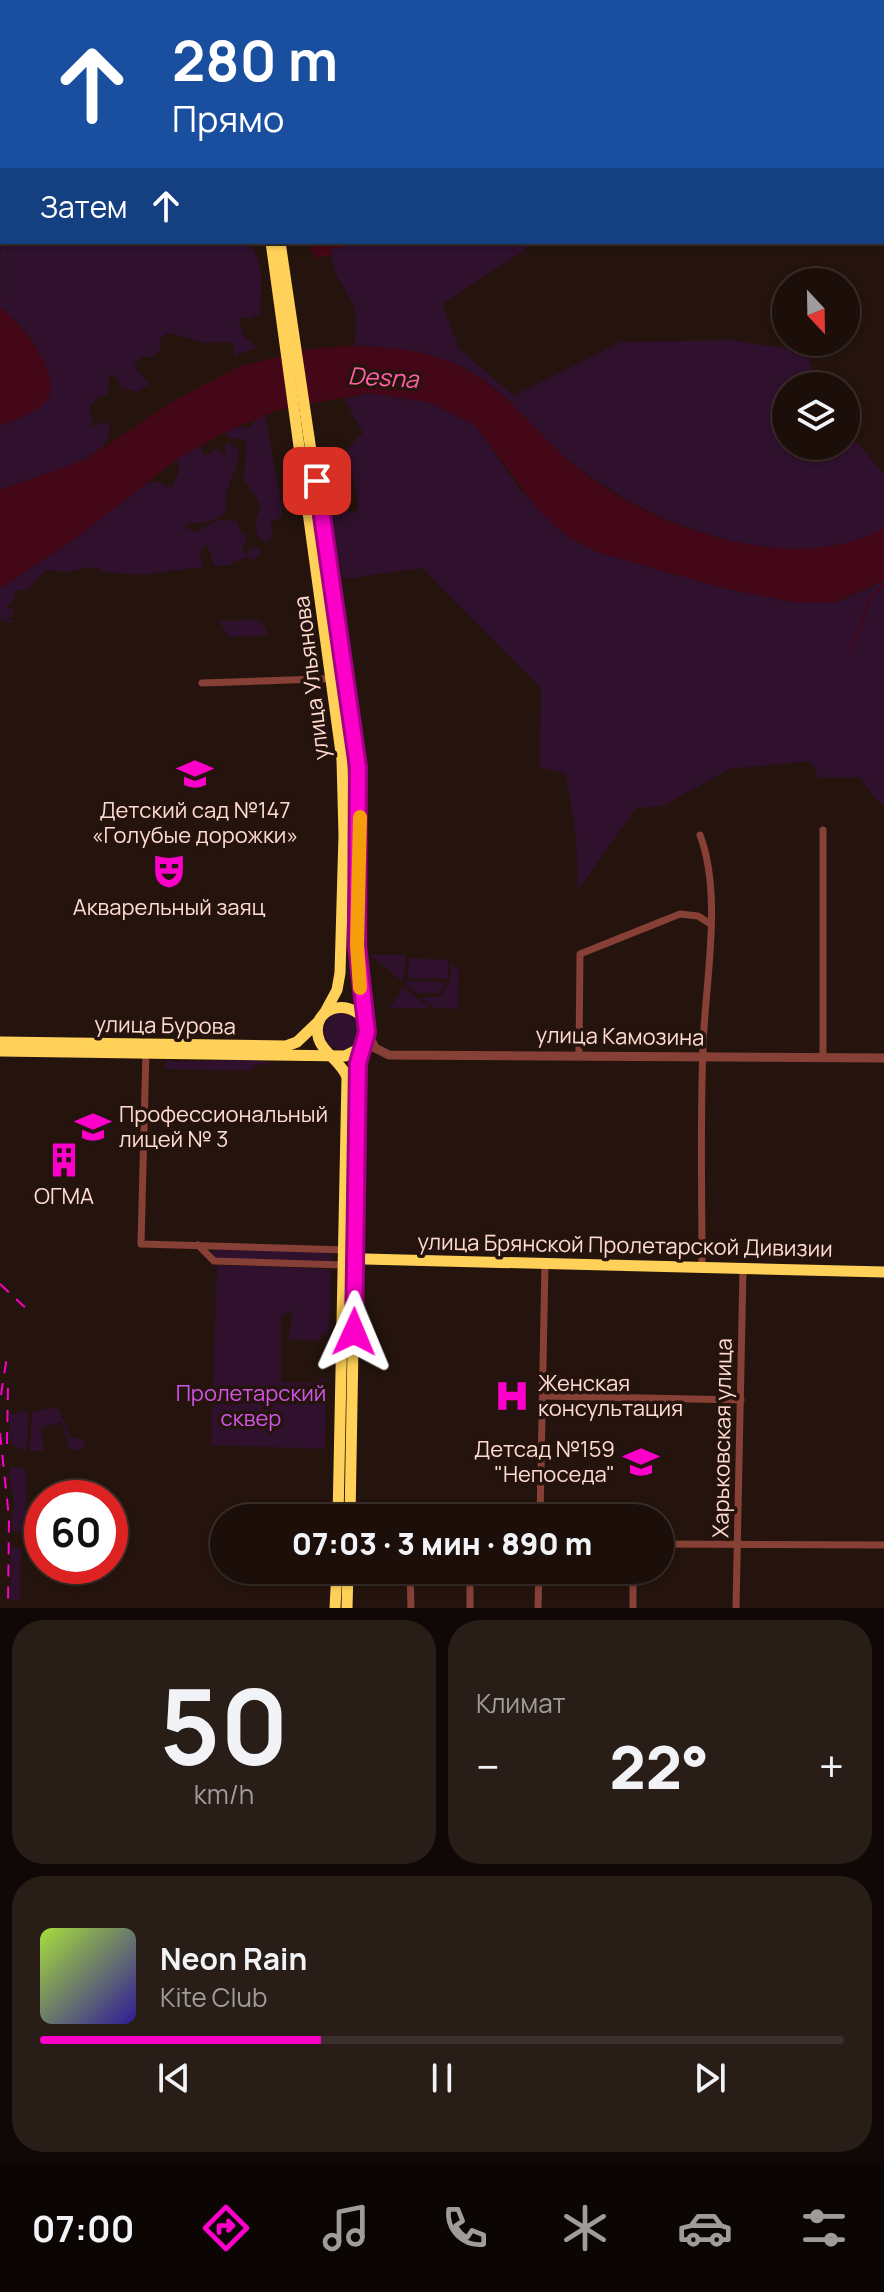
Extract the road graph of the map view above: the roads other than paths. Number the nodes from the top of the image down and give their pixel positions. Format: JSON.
{"nodes":[{"id":1,"x":271,"y":244,"type":"edge"},
{"id":2,"x":280,"y":244,"type":"edge"},
{"id":3,"x":307,"y":450,"type":"junction"},
{"id":4,"x":347,"y":678,"type":"junction"},
{"id":5,"x":333,"y":680,"type":"junction"},
{"id":6,"x":202,"y":683,"type":"dead end"},
{"id":7,"x":823,"y":830,"type":"dead end"},
{"id":8,"x":700,"y":835,"type":"dead end"},
{"id":9,"x":709,"y":923,"type":"junction"},
{"id":10,"x":322,"y":1017,"type":"junction"},
{"id":11,"x":366,"y":1028,"type":"junction"},
{"id":12,"x":0,"y":1042,"type":"edge"},
{"id":13,"x":361,"y":1048,"type":"junction"},
{"id":14,"x":146,"y":1049,"type":"junction"},
{"id":15,"x":0,"y":1051,"type":"edge"},
{"id":16,"x":330,"y":1053,"type":"junction"},
{"id":17,"x":579,"y":1053,"type":"junction"},
{"id":18,"x":702,"y":1056,"type":"junction"},
{"id":19,"x":823,"y":1057,"type":"junction"},
{"id":20,"x":884,"y":1058,"type":"edge"},
{"id":21,"x":198,"y":1245,"type":"junction"},
{"id":22,"x":350,"y":1250,"type":"junction"},
{"id":23,"x":355,"y":1263,"type":"junction"},
{"id":24,"x":545,"y":1263,"type":"junction"},
{"id":25,"x":702,"y":1267,"type":"junction"},
{"id":26,"x":743,"y":1269,"type":"junction"},
{"id":27,"x":884,"y":1272,"type":"edge"},
{"id":28,"x":544,"y":1396,"type":"junction"},
{"id":29,"x":741,"y":1400,"type":"junction"},
{"id":30,"x":339,"y":1504,"type":"edge"},
{"id":31,"x":350,"y":1504,"type":"edge"},
{"id":32,"x":540,"y":1504,"type":"edge"},
{"id":33,"x":674,"y":1544,"type":"edge"},
{"id":34,"x":737,"y":1545,"type":"junction"},
{"id":35,"x":884,"y":1545,"type":"edge"},
{"id":36,"x":336,"y":1584,"type":"edge"},
{"id":37,"x":348,"y":1584,"type":"edge"},
{"id":38,"x":410,"y":1584,"type":"edge"},
{"id":39,"x":470,"y":1584,"type":"edge"},
{"id":40,"x":539,"y":1584,"type":"edge"},
{"id":41,"x":633,"y":1584,"type":"edge"},
{"id":42,"x":335,"y":1608,"type":"edge"},
{"id":43,"x":347,"y":1608,"type":"edge"},
{"id":44,"x":411,"y":1608,"type":"edge"},
{"id":45,"x":470,"y":1608,"type":"edge"},
{"id":46,"x":538,"y":1608,"type":"edge"},
{"id":47,"x":633,"y":1608,"type":"edge"},
{"id":48,"x":736,"y":1608,"type":"edge"}],
"edges":[{"from":1,"to":3,"type":"main road","name":"улица Ульянова"},
{"from":2,"to":3,"type":"main road","name":"улица Ульянова"},
{"from":3,"to":4,"type":"main road","name":"улица Ульянова"},
{"from":3,"to":5,"type":"main road","name":"улица Ульянова"},
{"from":4,"to":5,"type":"street"},
{"from":4,"to":11,"type":"main road","name":"улица Ульянова"},
{"from":5,"to":6,"type":"street"},
{"from":5,"to":10,"type":"main road","name":"улица Ульянова"},
{"from":7,"to":19,"type":"street"},
{"from":8,"to":9,"type":"street"},
{"from":9,"to":17,"type":"street"},
{"from":9,"to":18,"type":"street"},
{"from":10,"to":11,"type":"main road"},
{"from":10,"to":14,"type":"main road","name":"улица Бурова"},
{"from":10,"to":16,"type":"main road"},
{"from":11,"to":13,"type":"main road"},
{"from":11,"to":17,"type":"street","name":"улица Камозина"},
{"from":12,"to":14,"type":"main road","name":"улица Бурова"},
{"from":13,"to":16,"type":"main road"},
{"from":13,"to":22,"type":"main road"},
{"from":14,"to":15,"type":"main road","name":"улица Бурова"},
{"from":14,"to":16,"type":"main road","name":"улица Бурова"},
{"from":14,"to":21,"type":"street"},
{"from":16,"to":22,"type":"main road"},
{"from":17,"to":18,"type":"street","name":"улица Камозина"},
{"from":18,"to":19,"type":"street","name":"улица Камозина"},
{"from":18,"to":25,"type":"street"},
{"from":19,"to":20,"type":"street","name":"улица Камозина"},
{"from":21,"to":22,"type":"street"},
{"from":21,"to":23,"type":"street","name":"улица Брянской Пролетарской Дивизии"},
{"from":22,"to":23,"type":"main road"},
{"from":22,"to":23,"type":"street"},
{"from":23,"to":24,"type":"main road","name":"улица Брянской Пролетарской Дивизии"},
{"from":23,"to":30,"type":"main road"},
{"from":23,"to":31,"type":"main road"},
{"from":24,"to":25,"type":"main road","name":"улица Брянской Пролетарской Дивизии"},
{"from":24,"to":28,"type":"street"},
{"from":25,"to":26,"type":"main road","name":"улица Брянской Пролетарской Дивизии"},
{"from":26,"to":27,"type":"main road","name":"улица Брянской Пролетарской Дивизии"},
{"from":26,"to":29,"type":"street","name":"Харьковская улица"},
{"from":28,"to":29,"type":"street"},
{"from":28,"to":32,"type":"street"},
{"from":29,"to":34,"type":"street","name":"Харьковская улица"},
{"from":33,"to":34,"type":"street"},
{"from":34,"to":35,"type":"street"},
{"from":34,"to":48,"type":"street","name":"Харьковская улица"},
{"from":36,"to":42,"type":"main road"},
{"from":37,"to":43,"type":"main road"},
{"from":38,"to":44,"type":"street"},
{"from":39,"to":45,"type":"street"},
{"from":40,"to":46,"type":"street"},
{"from":41,"to":47,"type":"street"}]}
